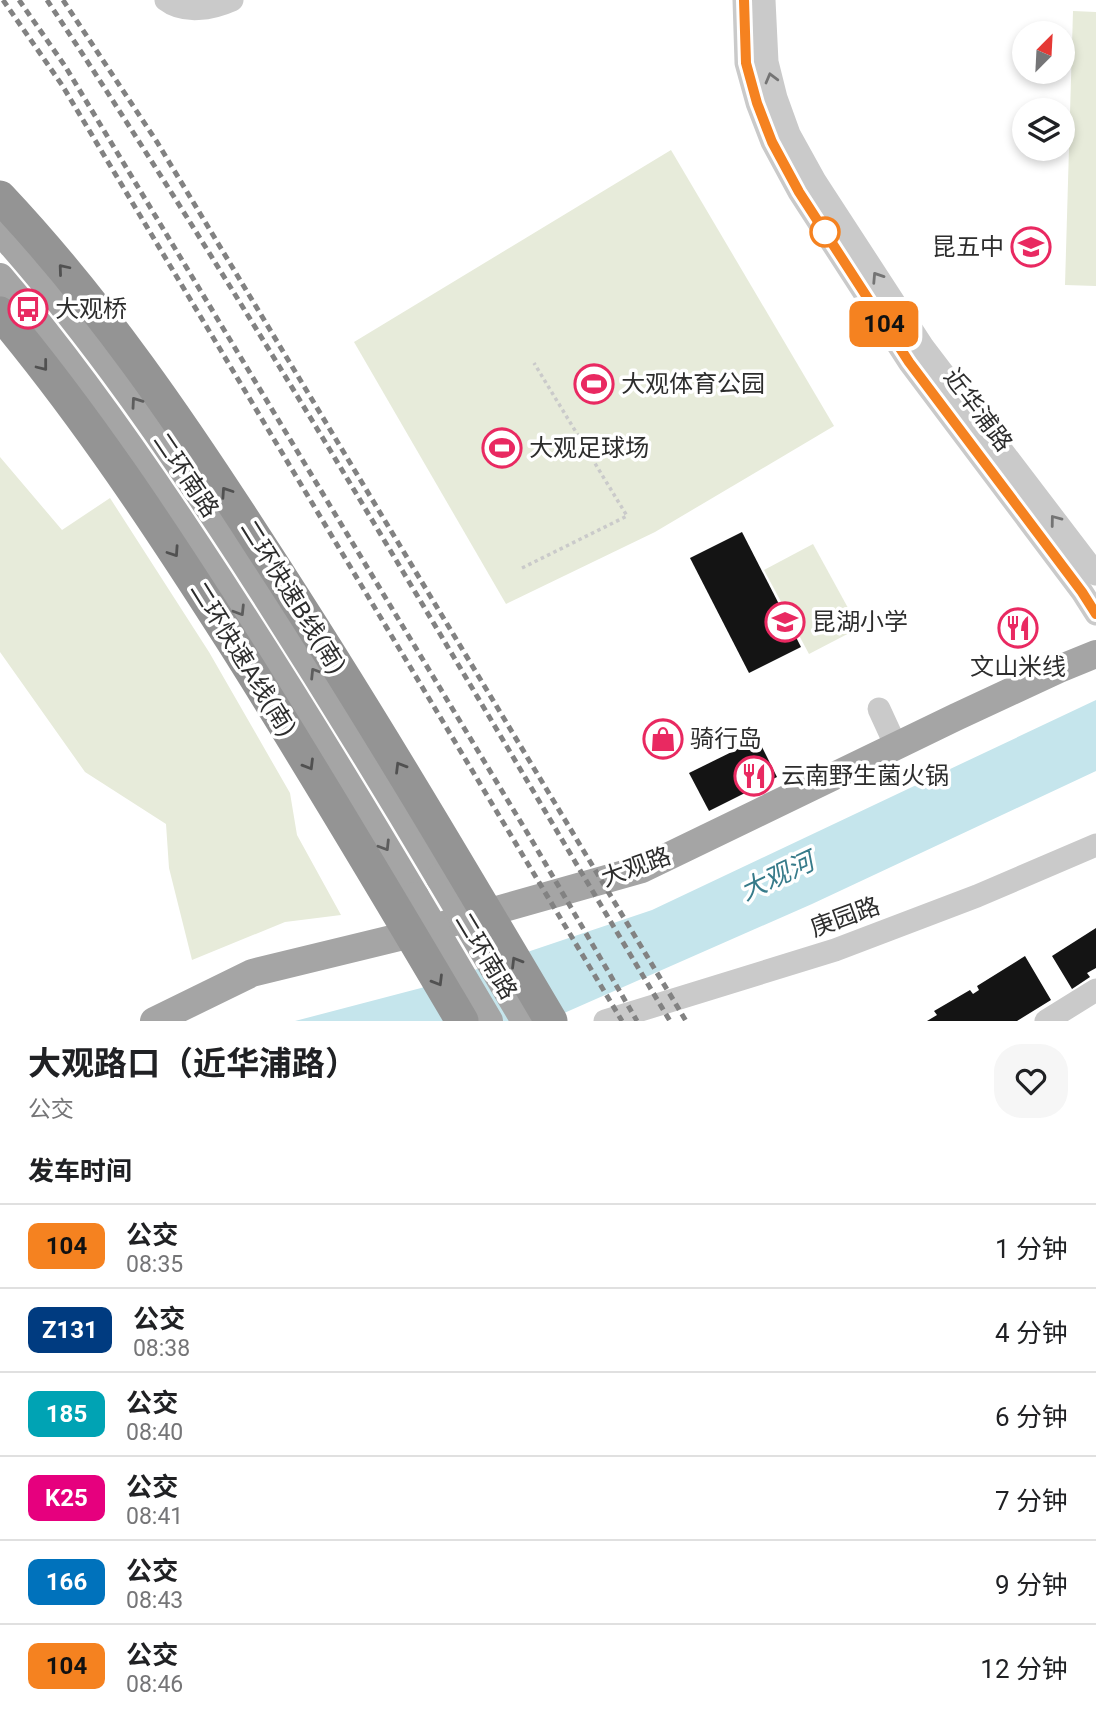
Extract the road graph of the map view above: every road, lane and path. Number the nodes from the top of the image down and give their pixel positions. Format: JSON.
{"nodes":[{"id":1,"x":166,"y":0,"type":"edge"},
{"id":2,"x":232,"y":0,"type":"edge"},
{"id":3,"x":744,"y":0,"type":"edge"},
{"id":4,"x":764,"y":0,"type":"edge"},
{"id":5,"x":0,"y":197,"type":"edge"},
{"id":6,"x":0,"y":231,"type":"edge"},
{"id":7,"x":0,"y":277,"type":"edge"},
{"id":8,"x":0,"y":313,"type":"edge"},
{"id":9,"x":534,"y":363,"type":"dead end"},
{"id":10,"x":522,"y":568,"type":"dead end"},
{"id":11,"x":1096,"y":574,"type":"edge"},
{"id":12,"x":1096,"y":614,"type":"edge"},
{"id":13,"x":1096,"y":654,"type":"edge"},
{"id":14,"x":879,"y":709,"type":"dead end"},
{"id":15,"x":896,"y":746,"type":"junction"},
{"id":16,"x":1096,"y":845,"type":"edge"},
{"id":17,"x":1096,"y":990,"type":"edge"},
{"id":18,"x":154,"y":1021,"type":"edge"},
{"id":19,"x":462,"y":1021,"type":"edge"},
{"id":20,"x":489,"y":1021,"type":"edge"},
{"id":21,"x":524,"y":1021,"type":"edge"},
{"id":22,"x":551,"y":1021,"type":"edge"},
{"id":23,"x":605,"y":1021,"type":"edge"},
{"id":24,"x":1046,"y":1021,"type":"edge"}],
"edges":[{"from":1,"to":2,"type":"street"},
{"from":3,"to":12,"type":"street","name":"近华浦路"},
{"from":11,"to":4,"type":"street","name":"近华浦路","one_way":true},
{"from":22,"to":5,"type":"highway","name":"二环快速B线(南)","one_way":true,"bridge":true},
{"from":21,"to":6,"type":"main road","name":"二环南路","one_way":true,"bridge":true},
{"from":7,"to":20,"type":"main road","name":"二环南路","one_way":true,"bridge":true},
{"from":8,"to":19,"type":"highway","name":"二环快速A线(南)","one_way":true,"bridge":true},
{"from":9,"to":10,"type":"path"},
{"from":13,"to":15,"type":"main road","name":"大观路"},
{"from":14,"to":15,"type":"street"},
{"from":15,"to":18,"type":"main road","name":"大观路"},
{"from":16,"to":23,"type":"street","name":"庚园路"},
{"from":17,"to":24,"type":"street"}]}
